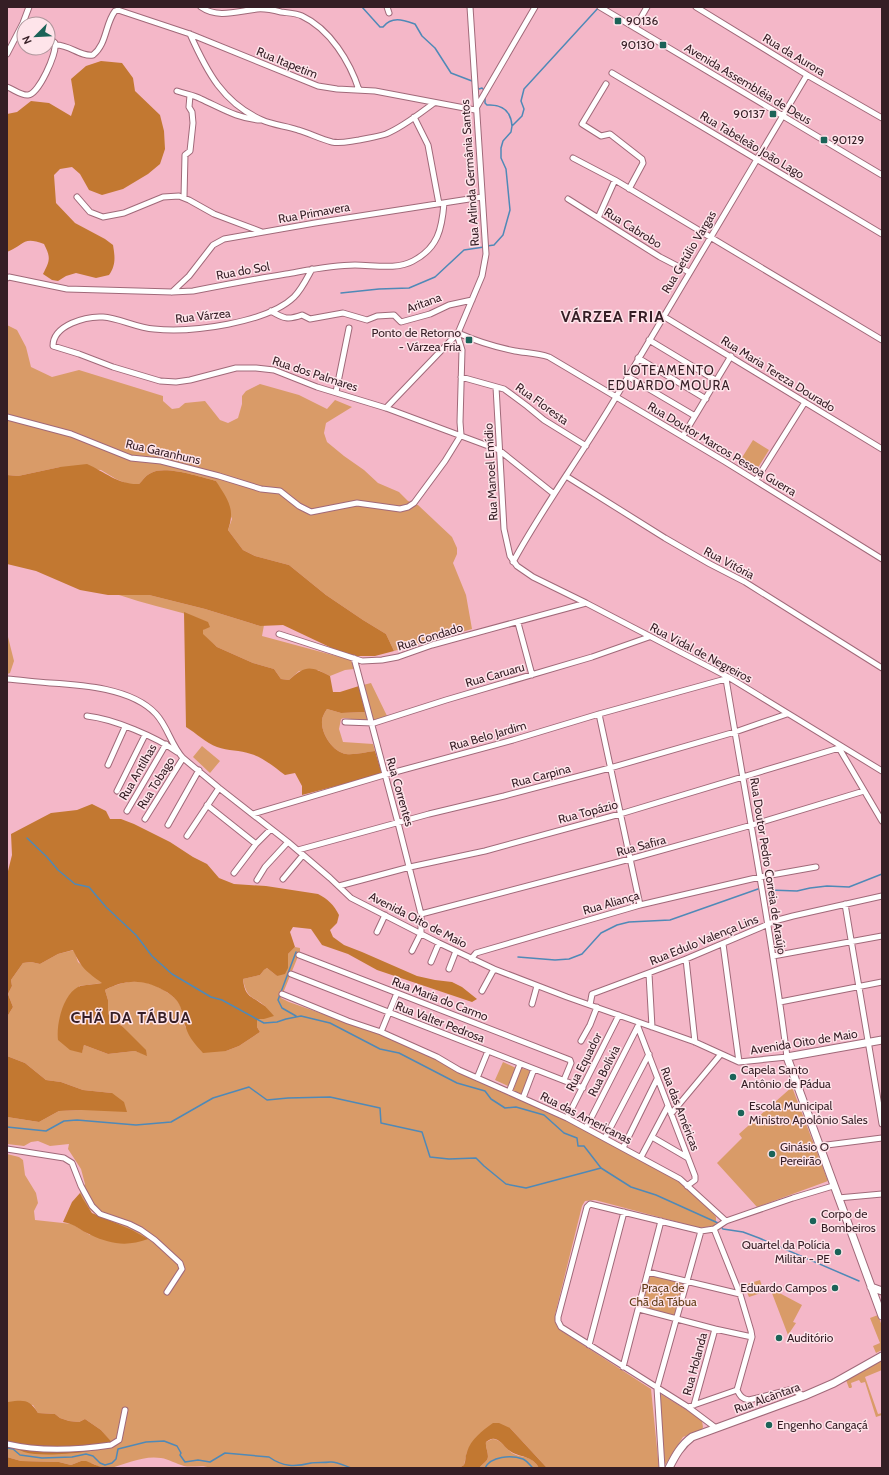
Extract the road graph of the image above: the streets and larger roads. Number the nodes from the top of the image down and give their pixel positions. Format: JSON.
{"nodes":[{"id":1,"x":201,"y":7,"type":"edge"},
{"id":2,"x":463,"y":7,"type":"edge"},
{"id":3,"x":535,"y":7,"type":"edge"},
{"id":4,"x":648,"y":7,"type":"edge"},
{"id":5,"x":696,"y":7,"type":"edge"},
{"id":6,"x":470,"y":8,"type":"edge"},
{"id":7,"x":602,"y":8,"type":"edge"},
{"id":8,"x":635,"y":28,"type":"junction"},
{"id":9,"x":190,"y":34,"type":"junction"},
{"id":10,"x":16,"y":38,"type":"edge"},
{"id":11,"x":56,"y":45,"type":"edge"},
{"id":12,"x":7,"y":54,"type":"edge"},
{"id":13,"x":53,"y":56,"type":"edge"},
{"id":14,"x":612,"y":73,"type":"dead end"},
{"id":15,"x":807,"y":75,"type":"junction"},
{"id":16,"x":606,"y":84,"type":"dead end"},
{"id":17,"x":7,"y":87,"type":"edge"},
{"id":18,"x":359,"y":90,"type":"junction"},
{"id":19,"x":177,"y":91,"type":"dead end"},
{"id":20,"x":190,"y":95,"type":"junction"},
{"id":21,"x":434,"y":103,"type":"junction"},
{"id":22,"x":475,"y":110,"type":"junction"},
{"id":23,"x":782,"y":116,"type":"junction"},
{"id":24,"x":414,"y":117,"type":"junction"},
{"id":25,"x":882,"y":118,"type":"edge"},
{"id":26,"x":264,"y":120,"type":"junction"},
{"id":27,"x":573,"y":158,"type":"dead end"},
{"id":28,"x":757,"y":159,"type":"junction"},
{"id":29,"x":882,"y":175,"type":"edge"},
{"id":30,"x":615,"y":180,"type":"junction"},
{"id":31,"x":629,"y":189,"type":"junction"},
{"id":32,"x":76,"y":197,"type":"dead end"},
{"id":33,"x":184,"y":197,"type":"junction"},
{"id":34,"x":482,"y":197,"type":"junction"},
{"id":35,"x":568,"y":199,"type":"dead end"},
{"id":36,"x":442,"y":203,"type":"junction"},
{"id":37,"x":598,"y":218,"type":"junction"},
{"id":38,"x":263,"y":232,"type":"junction"},
{"id":39,"x":882,"y":234,"type":"edge"},
{"id":40,"x":709,"y":237,"type":"junction"},
{"id":41,"x":312,"y":269,"type":"junction"},
{"id":42,"x":689,"y":272,"type":"junction"},
{"id":43,"x":7,"y":278,"type":"edge"},
{"id":44,"x":172,"y":292,"type":"junction"},
{"id":45,"x":472,"y":300,"type":"junction"},
{"id":46,"x":272,"y":311,"type":"junction"},
{"id":47,"x":663,"y":316,"type":"junction"},
{"id":48,"x":349,"y":328,"type":"dead end"},
{"id":49,"x":458,"y":334,"type":"junction"},
{"id":50,"x":648,"y":340,"type":"junction"},
{"id":51,"x":882,"y":340,"type":"edge"},
{"id":52,"x":53,"y":347,"type":"joint"},
{"id":53,"x":731,"y":356,"type":"junction"},
{"id":54,"x":638,"y":358,"type":"junction"},
{"id":55,"x":627,"y":376,"type":"junction"},
{"id":56,"x":461,"y":377,"type":"junction"},
{"id":57,"x":717,"y":381,"type":"junction"},
{"id":58,"x":496,"y":386,"type":"junction"},
{"id":59,"x":336,"y":392,"type":"junction"},
{"id":60,"x":616,"y":397,"type":"junction"},
{"id":61,"x":706,"y":399,"type":"junction"},
{"id":62,"x":805,"y":402,"type":"junction"},
{"id":63,"x":386,"y":408,"type":"junction"},
{"id":64,"x":695,"y":416,"type":"junction"},
{"id":65,"x":7,"y":417,"type":"edge"},
{"id":66,"x":461,"y":435,"type":"junction"},
{"id":67,"x":683,"y":436,"type":"junction"},
{"id":68,"x":586,"y":446,"type":"junction"},
{"id":69,"x":882,"y":449,"type":"edge"},
{"id":70,"x":500,"y":450,"type":"junction"},
{"id":71,"x":566,"y":476,"type":"junction"},
{"id":72,"x":756,"y":480,"type":"junction"},
{"id":73,"x":554,"y":494,"type":"junction"},
{"id":74,"x":510,"y":556,"type":"joint"},
{"id":75,"x":882,"y":559,"type":"edge"},
{"id":76,"x":513,"y":562,"type":"junction"},
{"id":77,"x":586,"y":603,"type":"junction"},
{"id":78,"x":518,"y":622,"type":"junction"},
{"id":79,"x":279,"y":634,"type":"dead end"},
{"id":80,"x":649,"y":637,"type":"junction"},
{"id":81,"x":354,"y":658,"type":"junction"},
{"id":82,"x":882,"y":668,"type":"edge"},
{"id":83,"x":532,"y":675,"type":"junction"},
{"id":84,"x":728,"y":678,"type":"junction"},
{"id":85,"x":7,"y":679,"type":"edge"},
{"id":86,"x":599,"y":714,"type":"junction"},
{"id":87,"x":787,"y":714,"type":"junction"},
{"id":88,"x":87,"y":716,"type":"dead end"},
{"id":89,"x":345,"y":722,"type":"dead end"},
{"id":90,"x":370,"y":723,"type":"junction"},
{"id":91,"x":125,"y":727,"type":"junction"},
{"id":92,"x":735,"y":732,"type":"junction"},
{"id":93,"x":145,"y":735,"type":"junction"},
{"id":94,"x":166,"y":744,"type":"junction"},
{"id":95,"x":840,"y":747,"type":"junction"},
{"id":96,"x":178,"y":753,"type":"junction"},
{"id":97,"x":183,"y":758,"type":"junction"},
{"id":98,"x":108,"y":766,"type":"dead end"},
{"id":99,"x":610,"y":768,"type":"junction"},
{"id":100,"x":198,"y":770,"type":"junction"},
{"id":101,"x":882,"y":771,"type":"edge"},
{"id":102,"x":384,"y":775,"type":"junction"},
{"id":103,"x":744,"y":777,"type":"junction"},
{"id":104,"x":219,"y":788,"type":"junction"},
{"id":105,"x":117,"y":791,"type":"dead end"},
{"id":106,"x":864,"y":791,"type":"junction"},
{"id":107,"x":207,"y":805,"type":"junction"},
{"id":108,"x":127,"y":811,"type":"dead end"},
{"id":109,"x":253,"y":814,"type":"junction"},
{"id":110,"x":620,"y":814,"type":"junction"},
{"id":111,"x":146,"y":819,"type":"dead end"},
{"id":112,"x":882,"y":821,"type":"edge"},
{"id":113,"x":398,"y":822,"type":"junction"},
{"id":114,"x":168,"y":825,"type":"dead end"},
{"id":115,"x":752,"y":825,"type":"junction"},
{"id":116,"x":271,"y":829,"type":"junction"},
{"id":117,"x":187,"y":836,"type":"dead end"},
{"id":118,"x":288,"y":842,"type":"junction"},
{"id":119,"x":256,"y":844,"type":"junction"},
{"id":120,"x":298,"y":850,"type":"junction"},
{"id":121,"x":303,"y":854,"type":"junction"},
{"id":122,"x":630,"y":859,"type":"junction"},
{"id":123,"x":410,"y":867,"type":"junction"},
{"id":124,"x":816,"y":867,"type":"dead end"},
{"id":125,"x":234,"y":873,"type":"dead end"},
{"id":126,"x":760,"y":877,"type":"junction"},
{"id":127,"x":283,"y":878,"type":"dead end"},
{"id":128,"x":257,"y":880,"type":"dead end"},
{"id":129,"x":339,"y":886,"type":"junction"},
{"id":130,"x":882,"y":896,"type":"edge"},
{"id":131,"x":845,"y":904,"type":"junction"},
{"id":132,"x":640,"y":905,"type":"junction"},
{"id":133,"x":421,"y":914,"type":"junction"},
{"id":134,"x":385,"y":915,"type":"junction"},
{"id":135,"x":767,"y":926,"type":"junction"},
{"id":136,"x":377,"y":932,"type":"dead end"},
{"id":137,"x":421,"y":933,"type":"junction"},
{"id":138,"x":882,"y":936,"type":"edge"},
{"id":139,"x":852,"y":941,"type":"junction"},
{"id":140,"x":439,"y":943,"type":"junction"},
{"id":141,"x":723,"y":944,"type":"junction"},
{"id":142,"x":412,"y":951,"type":"dead end"},
{"id":143,"x":456,"y":951,"type":"junction"},
{"id":144,"x":299,"y":955,"type":"dead end"},
{"id":145,"x":773,"y":956,"type":"junction"},
{"id":146,"x":471,"y":959,"type":"junction"},
{"id":147,"x":686,"y":959,"type":"junction"},
{"id":148,"x":431,"y":962,"type":"dead end"},
{"id":149,"x":449,"y":969,"type":"dead end"},
{"id":150,"x":494,"y":969,"type":"junction"},
{"id":151,"x":291,"y":974,"type":"dead end"},
{"id":152,"x":650,"y":974,"type":"junction"},
{"id":153,"x":882,"y":982,"type":"edge"},
{"id":154,"x":537,"y":986,"type":"junction"},
{"id":155,"x":859,"y":986,"type":"junction"},
{"id":156,"x":482,"y":991,"type":"dead end"},
{"id":157,"x":396,"y":993,"type":"junction"},
{"id":158,"x":282,"y":994,"type":"dead end"},
{"id":159,"x":780,"y":1002,"type":"junction"},
{"id":160,"x":532,"y":1004,"type":"dead end"},
{"id":161,"x":590,"y":1005,"type":"junction"},
{"id":162,"x":597,"y":1007,"type":"junction"},
{"id":163,"x":389,"y":1012,"type":"junction"},
{"id":164,"x":619,"y":1015,"type":"junction"},
{"id":165,"x":639,"y":1025,"type":"junction"},
{"id":166,"x":652,"y":1027,"type":"junction"},
{"id":167,"x":381,"y":1032,"type":"junction"},
{"id":168,"x":882,"y":1040,"type":"edge"},
{"id":169,"x":581,"y":1041,"type":"dead end"},
{"id":170,"x":695,"y":1042,"type":"junction"},
{"id":171,"x":868,"y":1043,"type":"junction"},
{"id":172,"x":488,"y":1051,"type":"junction"},
{"id":173,"x":649,"y":1054,"type":"junction"},
{"id":174,"x":721,"y":1054,"type":"junction"},
{"id":175,"x":787,"y":1057,"type":"junction"},
{"id":176,"x":739,"y":1062,"type":"junction"},
{"id":177,"x":520,"y":1064,"type":"junction"},
{"id":178,"x":534,"y":1069,"type":"junction"},
{"id":179,"x":477,"y":1078,"type":"junction"},
{"id":180,"x":657,"y":1079,"type":"junction"},
{"id":181,"x":564,"y":1080,"type":"junction"},
{"id":182,"x":583,"y":1088,"type":"junction"},
{"id":183,"x":509,"y":1092,"type":"junction"},
{"id":184,"x":880,"y":1097,"type":"edge"},
{"id":185,"x":523,"y":1098,"type":"junction"},
{"id":186,"x":668,"y":1106,"type":"junction"},
{"id":187,"x":671,"y":1114,"type":"junction"},
{"id":188,"x":567,"y":1118,"type":"junction"},
{"id":189,"x":882,"y":1124,"type":"edge"},
{"id":190,"x":586,"y":1128,"type":"junction"},
{"id":191,"x":652,"y":1137,"type":"junction"},
{"id":192,"x":605,"y":1138,"type":"junction"},
{"id":193,"x":882,"y":1138,"type":"edge"},
{"id":194,"x":819,"y":1146,"type":"junction"},
{"id":195,"x":624,"y":1148,"type":"junction"},
{"id":196,"x":7,"y":1149,"type":"edge"},
{"id":197,"x":641,"y":1157,"type":"junction"},
{"id":198,"x":688,"y":1158,"type":"junction"},
{"id":199,"x":687,"y":1186,"type":"junction"},
{"id":200,"x":833,"y":1186,"type":"junction"},
{"id":201,"x":881,"y":1195,"type":"edge"},
{"id":202,"x":838,"y":1198,"type":"junction"},
{"id":203,"x":624,"y":1212,"type":"junction"},
{"id":204,"x":661,"y":1221,"type":"junction"},
{"id":205,"x":725,"y":1222,"type":"junction"},
{"id":206,"x":715,"y":1228,"type":"junction"},
{"id":207,"x":701,"y":1231,"type":"junction"},
{"id":208,"x":648,"y":1272,"type":"junction"},
{"id":209,"x":687,"y":1281,"type":"junction"},
{"id":210,"x":871,"y":1287,"type":"junction"},
{"id":211,"x":882,"y":1291,"type":"edge"},
{"id":212,"x":167,"y":1292,"type":"dead end"},
{"id":213,"x":740,"y":1294,"type":"junction"},
{"id":214,"x":639,"y":1309,"type":"junction"},
{"id":215,"x":882,"y":1316,"type":"edge"},
{"id":216,"x":677,"y":1318,"type":"junction"},
{"id":217,"x":715,"y":1329,"type":"junction"},
{"id":218,"x":752,"y":1337,"type":"junction"},
{"id":219,"x":589,"y":1345,"type":"junction"},
{"id":220,"x":882,"y":1356,"type":"edge"},
{"id":221,"x":623,"y":1367,"type":"junction"},
{"id":222,"x":657,"y":1388,"type":"junction"},
{"id":223,"x":736,"y":1390,"type":"junction"},
{"id":224,"x":804,"y":1396,"type":"junction"},
{"id":225,"x":694,"y":1405,"type":"junction"},
{"id":226,"x":688,"y":1407,"type":"junction"},
{"id":227,"x":125,"y":1410,"type":"dead end"},
{"id":228,"x":716,"y":1428,"type":"junction"},
{"id":229,"x":7,"y":1444,"type":"edge"},
{"id":230,"x":662,"y":1468,"type":"edge"},
{"id":231,"x":669,"y":1468,"type":"edge"}],
"edges":[{"from":1,"to":18,"type":"street"},
{"from":2,"to":6,"type":"street"},
{"from":3,"to":22,"type":"street"},
{"from":4,"to":8,"type":"street"},
{"from":5,"to":15,"type":"street","name":"Rua da Aurora"},
{"from":6,"to":22,"type":"street","name":"Rua Arlinda Germânia Santos"},
{"from":7,"to":8,"type":"street","name":"Avenida Assembléia de Deus"},
{"from":8,"to":23,"type":"street","name":"Avenida Assembléia de Deus"},
{"from":9,"to":11,"type":"street","name":"Rua Itapetim"},
{"from":9,"to":18,"type":"street","name":"Rua Itapetim"},
{"from":9,"to":26,"type":"street"},
{"from":10,"to":12,"type":"street"},
{"from":13,"to":17,"type":"street"},
{"from":14,"to":28,"type":"street","name":"Rua Tabeleão João Lago"},
{"from":15,"to":23,"type":"street","name":"Rua Getúlio Vargas"},
{"from":15,"to":25,"type":"street","name":"Rua da Aurora"},
{"from":16,"to":31,"type":"street"},
{"from":18,"to":21,"type":"street","name":"Rua Itapetim"},
{"from":19,"to":20,"type":"street"},
{"from":20,"to":26,"type":"street"},
{"from":20,"to":33,"type":"street"},
{"from":21,"to":22,"type":"street","name":"Rua Itapetim"},
{"from":21,"to":24,"type":"street"},
{"from":22,"to":34,"type":"street","name":"Rua Arlinda Germânia Santos"},
{"from":23,"to":28,"type":"street","name":"Rua Getúlio Vargas"},
{"from":23,"to":29,"type":"street","name":"Avenida Assembléia de Deus"},
{"from":24,"to":26,"type":"street"},
{"from":24,"to":36,"type":"street","name":"Rua do Sol"},
{"from":27,"to":30,"type":"street"},
{"from":28,"to":39,"type":"street","name":"Rua Tabeleão João Lago"},
{"from":28,"to":40,"type":"street","name":"Rua Getúlio Vargas"},
{"from":30,"to":31,"type":"street"},
{"from":30,"to":37,"type":"street"},
{"from":31,"to":40,"type":"street"},
{"from":32,"to":33,"type":"street"},
{"from":33,"to":38,"type":"street"},
{"from":34,"to":36,"type":"street","name":"Rua Primavera"},
{"from":34,"to":45,"type":"street","name":"Rua Arlinda Germânia Santos"},
{"from":35,"to":37,"type":"street","name":"Rua Cabrobo"},
{"from":36,"to":38,"type":"street","name":"Rua Primavera"},
{"from":36,"to":41,"type":"street","name":"Rua do Sol"},
{"from":37,"to":42,"type":"street","name":"Rua Cabrobo"},
{"from":38,"to":44,"type":"street","name":"Rua Primavera"},
{"from":40,"to":42,"type":"street","name":"Rua Getúlio Vargas"},
{"from":40,"to":51,"type":"street"},
{"from":41,"to":44,"type":"street","name":"Rua do Sol"},
{"from":41,"to":46,"type":"street","name":"Rua Várzea"},
{"from":42,"to":47,"type":"street","name":"Rua Getúlio Vargas"},
{"from":43,"to":44,"type":"street","name":"Rua do Sol"},
{"from":45,"to":46,"type":"street","name":"Aritana"},
{"from":45,"to":49,"type":"street","name":"Rua Arlinda Germânia Santos"},
{"from":46,"to":52,"type":"street","name":"Rua Várzea"},
{"from":47,"to":50,"type":"street","name":"Rua Getúlio Vargas"},
{"from":47,"to":53,"type":"street","name":"Rua Maria Tereza Dourado"},
{"from":48,"to":59,"type":"street"},
{"from":49,"to":56,"type":"street"},
{"from":49,"to":60,"type":"street","name":"Rua Doutor Marcos Pessoa Guerra"},
{"from":49,"to":63,"type":"street"},
{"from":50,"to":54,"type":"street","name":"Rua Getúlio Vargas"},
{"from":50,"to":57,"type":"street"},
{"from":52,"to":59,"type":"street","name":"Rua dos Palmares"},
{"from":53,"to":57,"type":"street"},
{"from":53,"to":62,"type":"street","name":"Rua Maria Tereza Dourado"},
{"from":54,"to":55,"type":"street","name":"Rua Getúlio Vargas"},
{"from":54,"to":61,"type":"street"},
{"from":55,"to":60,"type":"street","name":"Rua Getúlio Vargas"},
{"from":55,"to":64,"type":"street"},
{"from":56,"to":58,"type":"street","name":"Rua Floresta"},
{"from":56,"to":66,"type":"street"},
{"from":57,"to":61,"type":"street"},
{"from":58,"to":68,"type":"street","name":"Rua Floresta"},
{"from":58,"to":70,"type":"street","name":"Rua Manoel Emídio"},
{"from":59,"to":63,"type":"street","name":"Rua dos Palmares"},
{"from":60,"to":67,"type":"street","name":"Rua Doutor Marcos Pessoa Guerra"},
{"from":60,"to":68,"type":"street","name":"Rua Getúlio Vargas"},
{"from":61,"to":64,"type":"street"},
{"from":62,"to":69,"type":"street","name":"Rua Maria Tereza Dourado"},
{"from":62,"to":72,"type":"street"},
{"from":63,"to":66,"type":"street","name":"Rua dos Palmares"},
{"from":64,"to":67,"type":"street"},
{"from":65,"to":66,"type":"street","name":"Rua Garanhuns"},
{"from":66,"to":70,"type":"street","name":"Rua dos Palmares"},
{"from":67,"to":72,"type":"street","name":"Rua Doutor Marcos Pessoa Guerra"},
{"from":68,"to":71,"type":"street","name":"Rua Getúlio Vargas"},
{"from":70,"to":73,"type":"street","name":"Rua dos Palmares"},
{"from":70,"to":74,"type":"street","name":"Rua Manoel Emídio"},
{"from":71,"to":73,"type":"street","name":"Rua Getúlio Vargas"},
{"from":71,"to":82,"type":"street","name":"Rua Vitória"},
{"from":72,"to":75,"type":"street","name":"Rua Doutor Marcos Pessoa Guerra"},
{"from":73,"to":76,"type":"street","name":"Rua Getúlio Vargas"},
{"from":74,"to":76,"type":"street","name":"Rua Vidal de Negreiros"},
{"from":76,"to":77,"type":"street","name":"Rua Vidal de Negreiros"},
{"from":77,"to":78,"type":"street","name":"Rua Condado"},
{"from":77,"to":80,"type":"street","name":"Rua Vidal de Negreiros"},
{"from":78,"to":81,"type":"street","name":"Rua Condado"},
{"from":78,"to":83,"type":"street"},
{"from":79,"to":81,"type":"street","name":"Rua Condado"},
{"from":80,"to":83,"type":"street","name":"Rua Caruaru"},
{"from":80,"to":84,"type":"street","name":"Rua Vidal de Negreiros"},
{"from":81,"to":90,"type":"street","name":"Rua Correntes"},
{"from":83,"to":90,"type":"street","name":"Rua Caruaru"},
{"from":84,"to":86,"type":"street","name":"Rua Belo Jardim"},
{"from":84,"to":87,"type":"street","name":"Rua Vidal de Negreiros"},
{"from":84,"to":92,"type":"street","name":"Rua Doutor Pedro Correia de Araújo"},
{"from":85,"to":96,"type":"street","name":"Avenida Oito de Maio"},
{"from":86,"to":99,"type":"street"},
{"from":86,"to":102,"type":"street","name":"Rua Belo Jardim"},
{"from":87,"to":92,"type":"street","name":"Rua Carpina"},
{"from":87,"to":95,"type":"street","name":"Rua Vidal de Negreiros"},
{"from":88,"to":91,"type":"street"},
{"from":89,"to":90,"type":"street","name":"Rua Caruaru"},
{"from":90,"to":102,"type":"street","name":"Rua Correntes"},
{"from":91,"to":93,"type":"street"},
{"from":91,"to":98,"type":"street"},
{"from":92,"to":99,"type":"street","name":"Rua Carpina"},
{"from":92,"to":103,"type":"street","name":"Rua Doutor Pedro Correia de Araújo"},
{"from":93,"to":94,"type":"street"},
{"from":93,"to":105,"type":"street"},
{"from":94,"to":96,"type":"street"},
{"from":94,"to":108,"type":"street","name":"Rua Antilhas"},
{"from":95,"to":101,"type":"street","name":"Rua Vidal de Negreiros"},
{"from":95,"to":103,"type":"street","name":"Rua Topázio"},
{"from":95,"to":106,"type":"street"},
{"from":96,"to":97,"type":"street","name":"Avenida Oito de Maio"},
{"from":97,"to":100,"type":"street","name":"Avenida Oito de Maio"},
{"from":97,"to":111,"type":"street","name":"Rua Tobago"},
{"from":99,"to":110,"type":"street"},
{"from":99,"to":113,"type":"street","name":"Rua Carpina"},
{"from":100,"to":104,"type":"street","name":"Avenida Oito de Maio"},
{"from":100,"to":114,"type":"street"},
{"from":102,"to":109,"type":"street","name":"Rua Belo Jardim"},
{"from":102,"to":113,"type":"street","name":"Rua Correntes"},
{"from":103,"to":110,"type":"street","name":"Rua Topázio"},
{"from":103,"to":115,"type":"street","name":"Rua Doutor Pedro Correia de Araújo"},
{"from":104,"to":107,"type":"street"},
{"from":104,"to":109,"type":"street","name":"Avenida Oito de Maio"},
{"from":106,"to":112,"type":"street"},
{"from":106,"to":115,"type":"street","name":"Rua Safira"},
{"from":107,"to":117,"type":"street"},
{"from":107,"to":119,"type":"street"},
{"from":109,"to":116,"type":"street","name":"Avenida Oito de Maio"},
{"from":110,"to":122,"type":"street"},
{"from":110,"to":123,"type":"street","name":"Rua Topázio"},
{"from":113,"to":120,"type":"street","name":"Rua Carpina"},
{"from":113,"to":123,"type":"street","name":"Rua Correntes"},
{"from":115,"to":122,"type":"street","name":"Rua Safira"},
{"from":115,"to":126,"type":"street","name":"Rua Doutor Pedro Correia de Araújo"},
{"from":116,"to":118,"type":"street","name":"Avenida Oito de Maio"},
{"from":116,"to":119,"type":"street"},
{"from":118,"to":120,"type":"street","name":"Avenida Oito de Maio"},
{"from":118,"to":128,"type":"street"},
{"from":119,"to":125,"type":"street"},
{"from":120,"to":121,"type":"street","name":"Avenida Oito de Maio"},
{"from":121,"to":127,"type":"street"},
{"from":121,"to":129,"type":"street","name":"Avenida Oito de Maio"},
{"from":122,"to":132,"type":"street"},
{"from":122,"to":133,"type":"street","name":"Rua Safira"},
{"from":123,"to":129,"type":"street","name":"Rua Topázio"},
{"from":123,"to":133,"type":"street","name":"Rua Correntes"},
{"from":124,"to":126,"type":"street","name":"Rua Aliança"},
{"from":126,"to":132,"type":"street","name":"Rua Aliança"},
{"from":126,"to":135,"type":"street","name":"Rua Doutor Pedro Correia de Araújo"},
{"from":129,"to":134,"type":"street","name":"Avenida Oito de Maio"},
{"from":130,"to":131,"type":"street","name":"Rua Edulo Valença Lins"},
{"from":131,"to":135,"type":"street","name":"Rua Edulo Valença Lins"},
{"from":131,"to":139,"type":"street"},
{"from":132,"to":146,"type":"street","name":"Rua Aliança"},
{"from":133,"to":137,"type":"street","name":"Rua Correntes"},
{"from":134,"to":136,"type":"street"},
{"from":134,"to":137,"type":"street","name":"Avenida Oito de Maio"},
{"from":135,"to":141,"type":"street","name":"Rua Edulo Valença Lins"},
{"from":135,"to":145,"type":"street","name":"Rua Doutor Pedro Correia de Araújo"},
{"from":137,"to":140,"type":"street","name":"Avenida Oito de Maio"},
{"from":137,"to":142,"type":"street"},
{"from":138,"to":139,"type":"street"},
{"from":139,"to":145,"type":"street"},
{"from":139,"to":155,"type":"street"},
{"from":140,"to":143,"type":"street","name":"Avenida Oito de Maio"},
{"from":140,"to":148,"type":"street"},
{"from":141,"to":147,"type":"street","name":"Rua Edulo Valença Lins"},
{"from":141,"to":176,"type":"street"},
{"from":143,"to":146,"type":"street","name":"Avenida Oito de Maio"},
{"from":143,"to":149,"type":"street"},
{"from":144,"to":157,"type":"street","name":"Rua Maria do Carmo"},
{"from":145,"to":159,"type":"street","name":"Rua Doutor Pedro Correia de Araújo"},
{"from":146,"to":150,"type":"street","name":"Avenida Oito de Maio"},
{"from":147,"to":152,"type":"street","name":"Rua Edulo Valença Lins"},
{"from":147,"to":170,"type":"street"},
{"from":150,"to":154,"type":"street","name":"Avenida Oito de Maio"},
{"from":150,"to":156,"type":"street"},
{"from":151,"to":163,"type":"street","name":"Rua Valter Pedrosa"},
{"from":152,"to":161,"type":"street","name":"Rua Edulo Valença Lins"},
{"from":152,"to":166,"type":"street"},
{"from":153,"to":155,"type":"street"},
{"from":154,"to":160,"type":"street"},
{"from":154,"to":161,"type":"street","name":"Avenida Oito de Maio"},
{"from":155,"to":159,"type":"street"},
{"from":155,"to":171,"type":"street"},
{"from":157,"to":163,"type":"street"},
{"from":157,"to":181,"type":"street","name":"Rua Maria do Carmo"},
{"from":158,"to":167,"type":"street","name":"Rua das Americanas"},
{"from":159,"to":175,"type":"street","name":"Rua Doutor Pedro Correia de Araújo"},
{"from":161,"to":162,"type":"street","name":"Avenida Oito de Maio"},
{"from":162,"to":164,"type":"street","name":"Avenida Oito de Maio"},
{"from":162,"to":169,"type":"street"},
{"from":163,"to":167,"type":"street"},
{"from":163,"to":172,"type":"street","name":"Rua Valter Pedrosa"},
{"from":164,"to":165,"type":"street","name":"Avenida Oito de Maio"},
{"from":164,"to":182,"type":"street","name":"Rua Equador"},
{"from":165,"to":166,"type":"street","name":"Avenida Oito de Maio"},
{"from":165,"to":173,"type":"street","name":"Rua das Américas"},
{"from":165,"to":190,"type":"street","name":"Rua Bolívia"},
{"from":166,"to":170,"type":"street","name":"Avenida Oito de Maio"},
{"from":167,"to":179,"type":"street","name":"Rua das Americanas"},
{"from":168,"to":171,"type":"street","name":"Avenida Oito de Maio"},
{"from":170,"to":174,"type":"street","name":"Avenida Oito de Maio"},
{"from":171,"to":175,"type":"street","name":"Avenida Oito de Maio"},
{"from":171,"to":184,"type":"street"},
{"from":172,"to":177,"type":"street","name":"Rua Valter Pedrosa"},
{"from":172,"to":179,"type":"street"},
{"from":173,"to":180,"type":"street","name":"Rua das Américas"},
{"from":173,"to":192,"type":"street"},
{"from":174,"to":176,"type":"street","name":"Avenida Oito de Maio"},
{"from":174,"to":187,"type":"street"},
{"from":175,"to":176,"type":"street","name":"Avenida Oito de Maio"},
{"from":175,"to":194,"type":"street"},
{"from":177,"to":178,"type":"street","name":"Rua Valter Pedrosa"},
{"from":177,"to":183,"type":"street"},
{"from":178,"to":181,"type":"street","name":"Rua Valter Pedrosa"},
{"from":178,"to":185,"type":"street"},
{"from":179,"to":183,"type":"street","name":"Rua das Americanas"},
{"from":180,"to":186,"type":"street","name":"Rua das Américas"},
{"from":180,"to":195,"type":"street"},
{"from":181,"to":182,"type":"street","name":"Rua Valter Pedrosa"},
{"from":182,"to":188,"type":"street","name":"Rua Equador"},
{"from":183,"to":185,"type":"street","name":"Rua das Americanas"},
{"from":184,"to":189,"type":"street"},
{"from":185,"to":188,"type":"street","name":"Rua das Americanas"},
{"from":186,"to":187,"type":"street","name":"Rua das Américas"},
{"from":186,"to":191,"type":"street"},
{"from":187,"to":198,"type":"street","name":"Rua das Américas"},
{"from":188,"to":190,"type":"street","name":"Rua das Americanas"},
{"from":190,"to":192,"type":"street","name":"Rua das Americanas"},
{"from":191,"to":197,"type":"street"},
{"from":191,"to":198,"type":"street"},
{"from":192,"to":195,"type":"street","name":"Rua das Americanas"},
{"from":193,"to":194,"type":"street"},
{"from":194,"to":200,"type":"street"},
{"from":195,"to":197,"type":"street","name":"Rua das Americanas"},
{"from":196,"to":212,"type":"street"},
{"from":197,"to":199,"type":"street","name":"Rua das Americanas"},
{"from":198,"to":199,"type":"street","name":"Rua das Américas"},
{"from":199,"to":205,"type":"street"},
{"from":200,"to":202,"type":"street"},
{"from":200,"to":205,"type":"street"},
{"from":201,"to":202,"type":"street"},
{"from":202,"to":210,"type":"street"},
{"from":203,"to":204,"type":"street"},
{"from":203,"to":219,"type":"street"},
{"from":203,"to":219,"type":"street"},
{"from":204,"to":207,"type":"street"},
{"from":204,"to":208,"type":"street"},
{"from":205,"to":206,"type":"street"},
{"from":206,"to":207,"type":"street"},
{"from":206,"to":213,"type":"street"},
{"from":207,"to":209,"type":"street"},
{"from":208,"to":209,"type":"street"},
{"from":208,"to":214,"type":"street"},
{"from":209,"to":213,"type":"street"},
{"from":209,"to":216,"type":"street"},
{"from":210,"to":211,"type":"street"},
{"from":210,"to":215,"type":"street"},
{"from":213,"to":218,"type":"street"},
{"from":214,"to":216,"type":"street"},
{"from":214,"to":221,"type":"street"},
{"from":216,"to":217,"type":"street"},
{"from":216,"to":222,"type":"street"},
{"from":217,"to":218,"type":"street"},
{"from":217,"to":225,"type":"street","name":"Rua Holanda"},
{"from":218,"to":223,"type":"street"},
{"from":219,"to":221,"type":"street"},
{"from":220,"to":224,"type":"street","name":"Rua Alcântara"},
{"from":221,"to":222,"type":"street"},
{"from":222,"to":226,"type":"street"},
{"from":222,"to":230,"type":"street"},
{"from":223,"to":224,"type":"street"},
{"from":223,"to":225,"type":"street"},
{"from":224,"to":228,"type":"street","name":"Rua Alcântara"},
{"from":225,"to":226,"type":"street"},
{"from":226,"to":228,"type":"street"},
{"from":227,"to":229,"type":"street"},
{"from":228,"to":231,"type":"street","name":"Rua Alcântara"}]}
